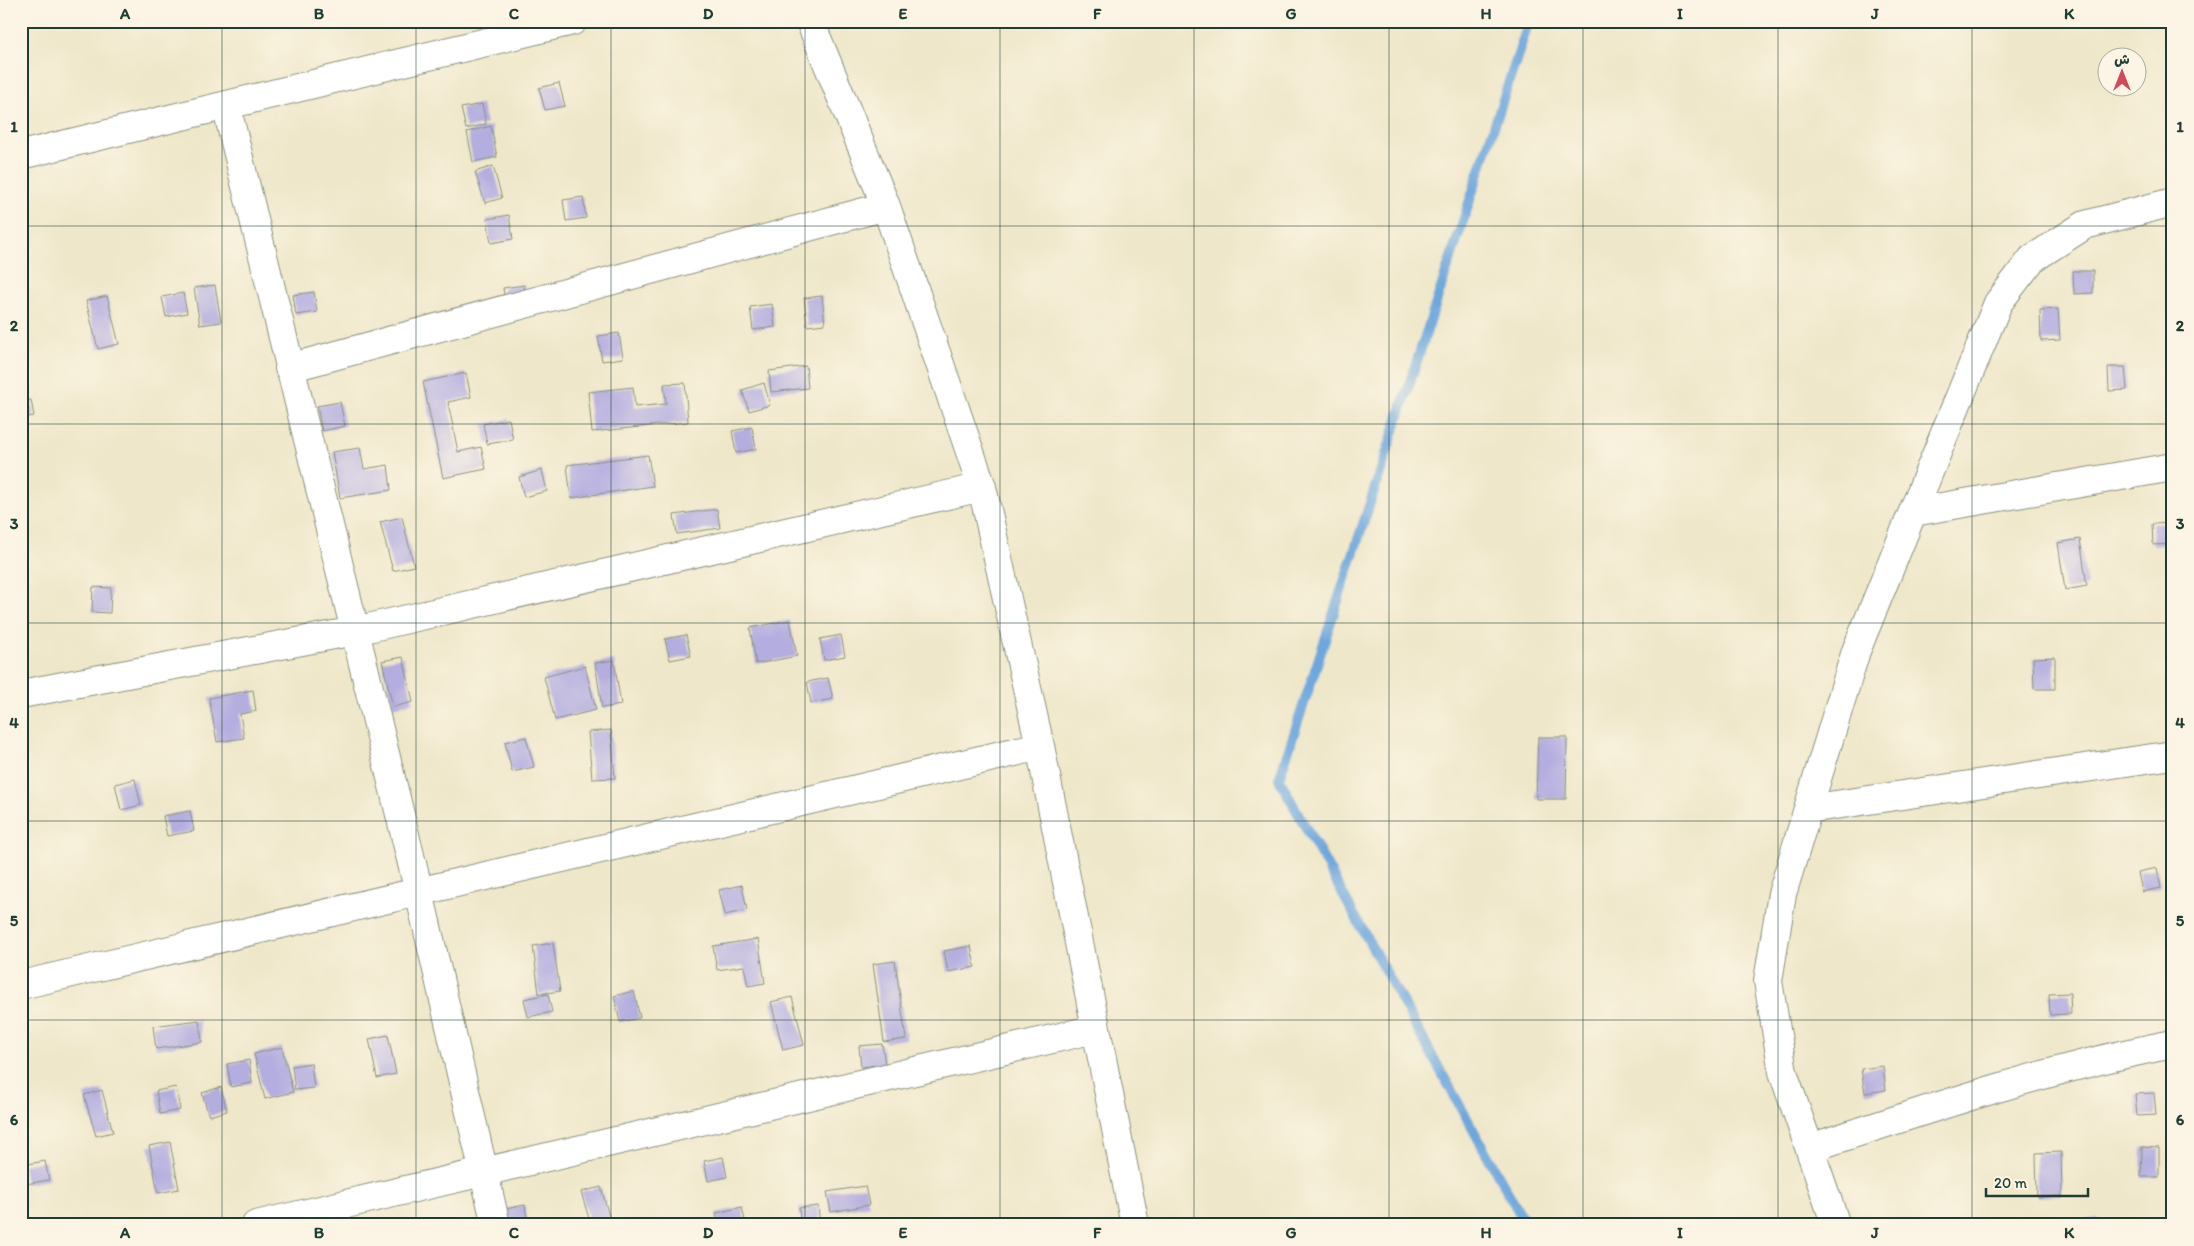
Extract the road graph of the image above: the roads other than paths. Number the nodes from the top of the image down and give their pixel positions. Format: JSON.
{"nodes":[{"id":1,"x":573,"y":21,"type":"edge"},
{"id":2,"x":810,"y":21,"type":"edge"},
{"id":3,"x":226,"y":105,"type":"junction"},
{"id":4,"x":21,"y":155,"type":"edge"},
{"id":5,"x":2173,"y":202,"type":"edge"},
{"id":6,"x":886,"y":206,"type":"junction"},
{"id":7,"x":289,"y":368,"type":"junction"},
{"id":8,"x":2173,"y":467,"type":"edge"},
{"id":9,"x":982,"y":487,"type":"junction"},
{"id":10,"x":1913,"y":512,"type":"junction"},
{"id":11,"x":355,"y":630,"type":"junction"},
{"id":12,"x":21,"y":694,"type":"edge"},
{"id":13,"x":1040,"y":746,"type":"junction"},
{"id":14,"x":2173,"y":755,"type":"edge"},
{"id":15,"x":1808,"y":810,"type":"junction"},
{"id":16,"x":419,"y":892,"type":"junction"},
{"id":17,"x":21,"y":985,"type":"edge"},
{"id":18,"x":1095,"y":1029,"type":"junction"},
{"id":19,"x":2173,"y":1044,"type":"edge"},
{"id":20,"x":1810,"y":1148,"type":"junction"},
{"id":21,"x":484,"y":1172,"type":"junction"},
{"id":22,"x":256,"y":1225,"type":"edge"},
{"id":23,"x":496,"y":1225,"type":"edge"},
{"id":24,"x":1135,"y":1225,"type":"edge"},
{"id":25,"x":1836,"y":1225,"type":"edge"}],
"edges":[{"from":1,"to":3,"type":"street"},
{"from":2,"to":6,"type":"street"},
{"from":3,"to":4,"type":"street"},
{"from":3,"to":7,"type":"street"},
{"from":5,"to":10,"type":"street"},
{"from":6,"to":7,"type":"street"},
{"from":6,"to":9,"type":"street"},
{"from":7,"to":11,"type":"street"},
{"from":8,"to":10,"type":"street"},
{"from":9,"to":11,"type":"street"},
{"from":9,"to":13,"type":"street"},
{"from":10,"to":15,"type":"street"},
{"from":11,"to":12,"type":"street"},
{"from":11,"to":16,"type":"street"},
{"from":13,"to":16,"type":"street"},
{"from":13,"to":18,"type":"street"},
{"from":14,"to":15,"type":"street"},
{"from":15,"to":20,"type":"street"},
{"from":16,"to":17,"type":"street"},
{"from":16,"to":21,"type":"street"},
{"from":18,"to":21,"type":"street"},
{"from":18,"to":24,"type":"street"},
{"from":19,"to":20,"type":"street"},
{"from":20,"to":25,"type":"street"},
{"from":21,"to":22,"type":"street"},
{"from":21,"to":23,"type":"street"}]}
